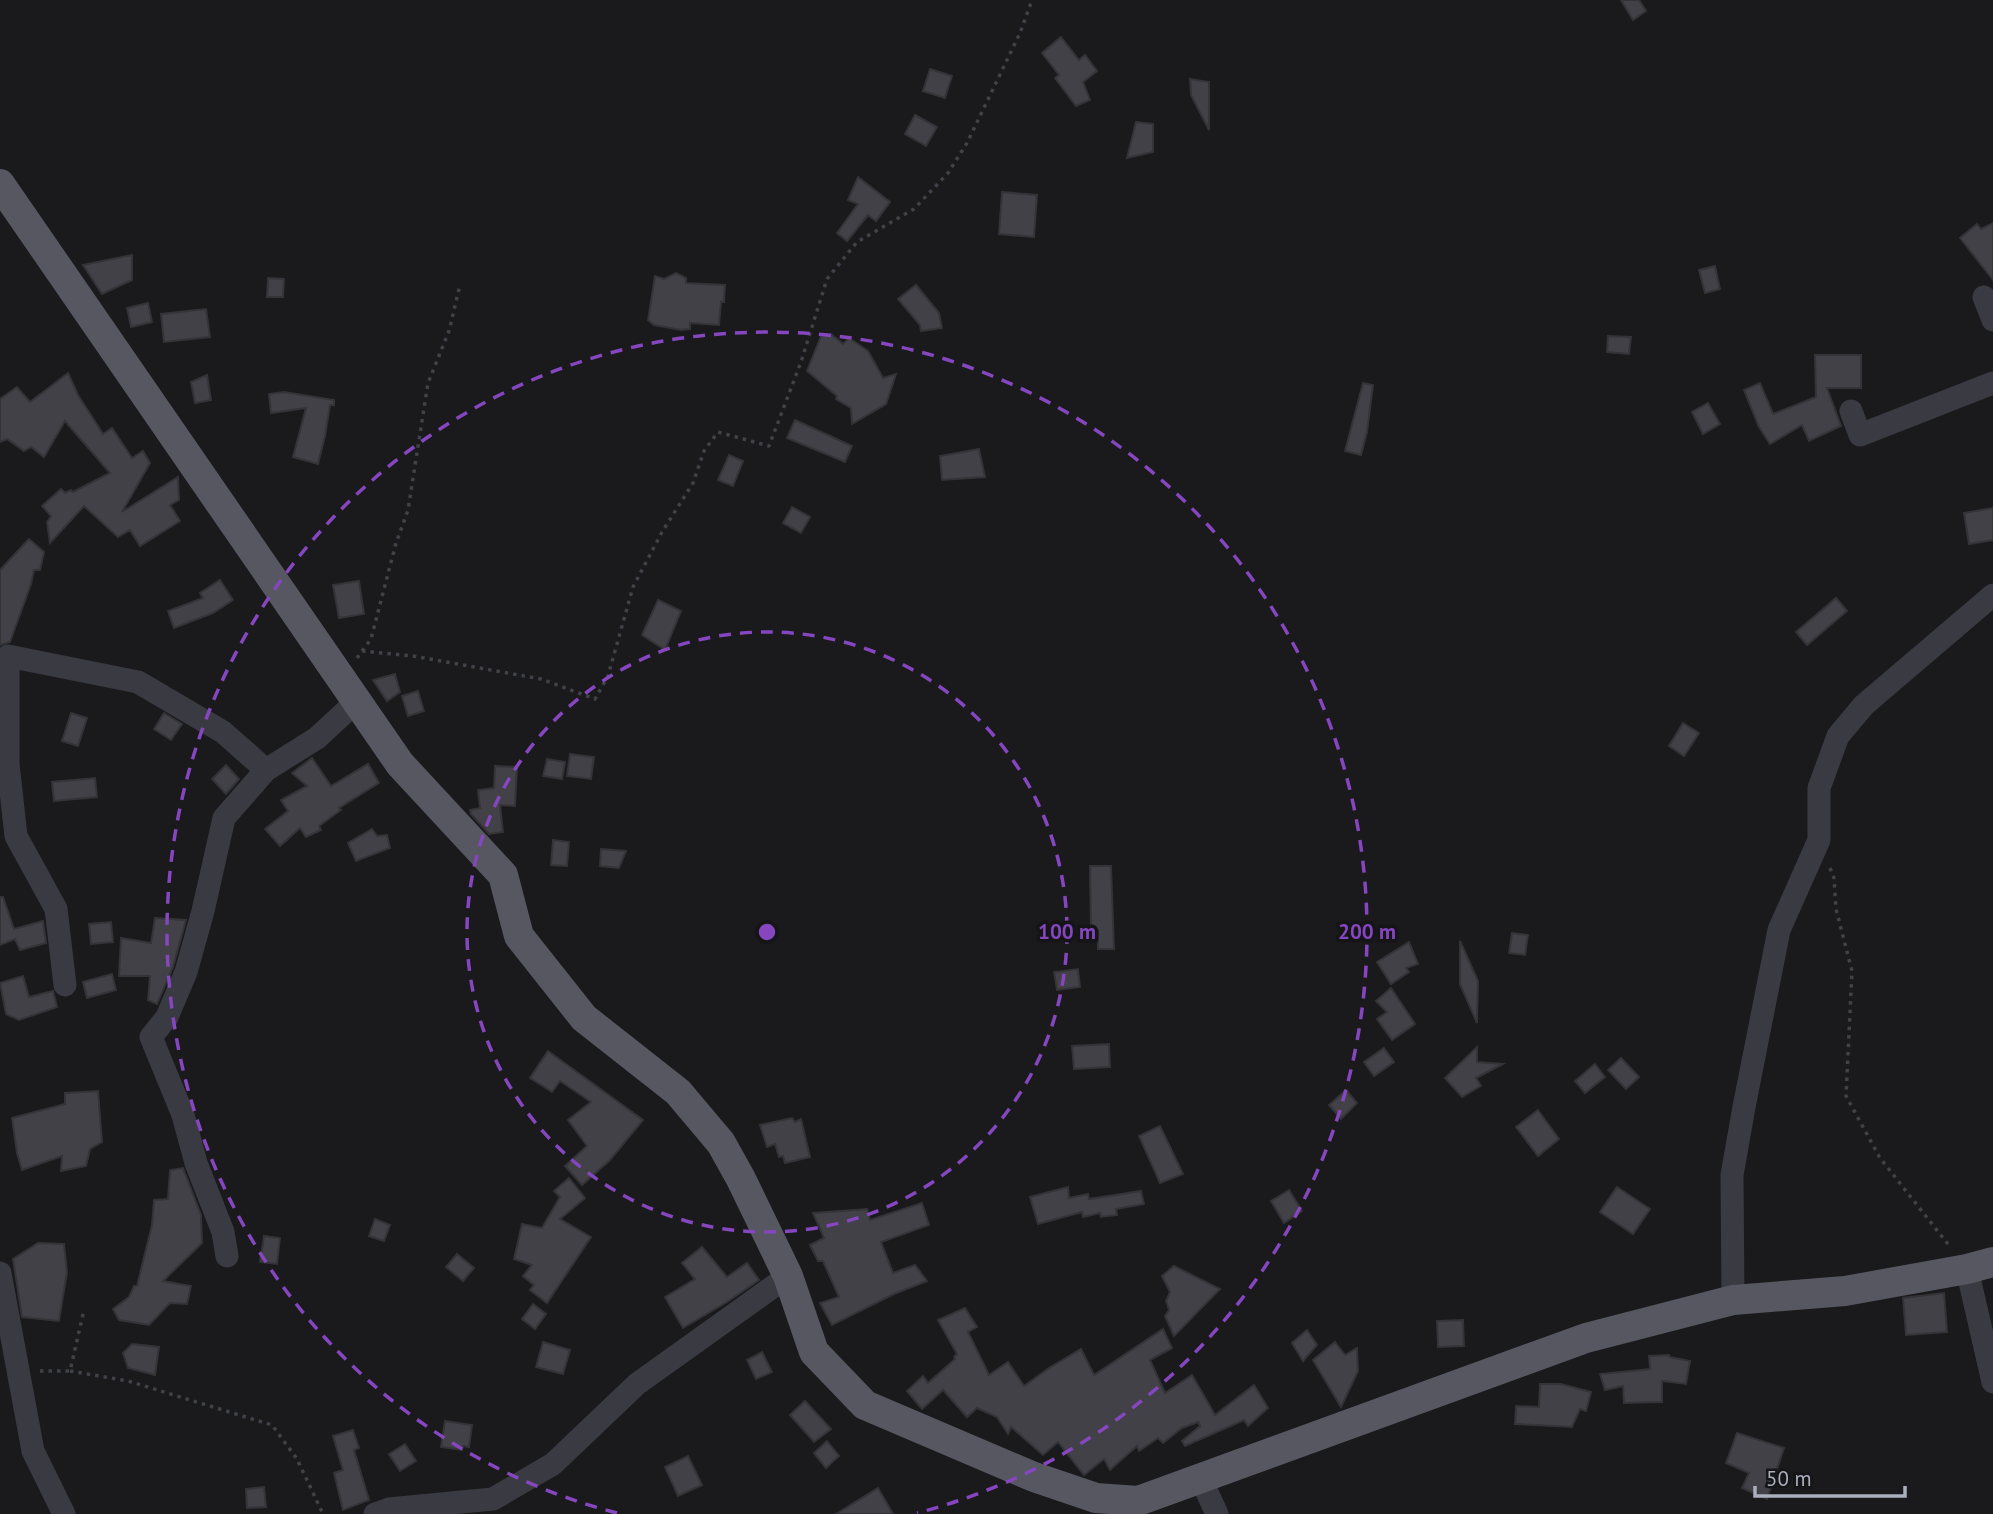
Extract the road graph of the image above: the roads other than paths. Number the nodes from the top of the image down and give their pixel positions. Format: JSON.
{"nodes":[{"id":1,"x":0,"y":184,"type":"edge"},
{"id":2,"x":1984,"y":297,"type":"dead end"},
{"id":3,"x":1993,"y":320,"type":"edge"},
{"id":4,"x":1993,"y":383,"type":"edge"},
{"id":5,"x":1851,"y":411,"type":"dead end"},
{"id":6,"x":1993,"y":595,"type":"edge"},
{"id":7,"x":353,"y":696,"type":"junction"},
{"id":8,"x":266,"y":770,"type":"junction"},
{"id":9,"x":65,"y":985,"type":"dead end"},
{"id":10,"x":227,"y":1256,"type":"dead end"},
{"id":11,"x":1980,"y":1265,"type":"edge"},
{"id":12,"x":0,"y":1273,"type":"edge"},
{"id":13,"x":788,"y":1276,"type":"junction"},
{"id":14,"x":1733,"y":1300,"type":"junction"},
{"id":15,"x":1993,"y":1382,"type":"edge"},
{"id":16,"x":1200,"y":1477,"type":"junction"},
{"id":17,"x":64,"y":1514,"type":"edge"},
{"id":18,"x":375,"y":1514,"type":"edge"},
{"id":19,"x":1217,"y":1514,"type":"edge"}],
"edges":[{"from":1,"to":7,"type":"main road"},
{"from":2,"to":3,"type":"street"},
{"from":4,"to":5,"type":"street"},
{"from":6,"to":14,"type":"street"},
{"from":7,"to":8,"type":"street"},
{"from":7,"to":13,"type":"main road"},
{"from":8,"to":9,"type":"street"},
{"from":8,"to":10,"type":"street"},
{"from":11,"to":14,"type":"main road"},
{"from":11,"to":15,"type":"street"},
{"from":12,"to":17,"type":"street"},
{"from":13,"to":16,"type":"main road"},
{"from":13,"to":18,"type":"street"},
{"from":14,"to":16,"type":"main road"},
{"from":16,"to":19,"type":"street"}]}
